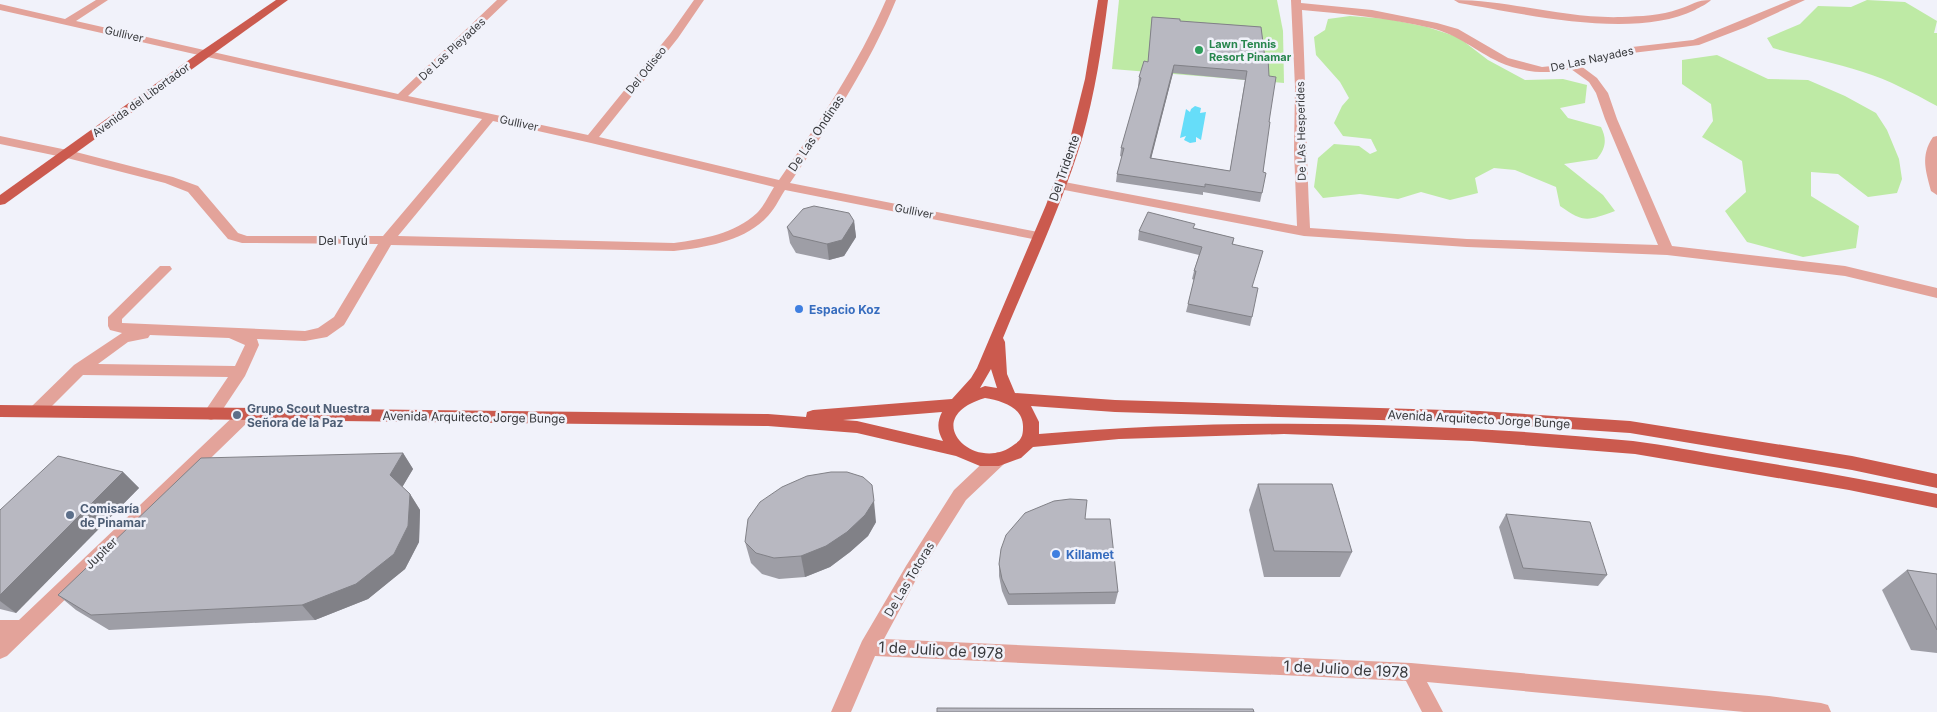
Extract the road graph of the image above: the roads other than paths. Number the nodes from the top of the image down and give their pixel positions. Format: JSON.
{"nodes":[{"id":1,"x":103,"y":0,"type":"edge"},
{"id":2,"x":283,"y":0,"type":"edge"},
{"id":3,"x":503,"y":0,"type":"edge"},
{"id":4,"x":699,"y":0,"type":"edge"},
{"id":5,"x":891,"y":0,"type":"edge"},
{"id":6,"x":1103,"y":0,"type":"edge"},
{"id":7,"x":1459,"y":0,"type":"edge"},
{"id":8,"x":1706,"y":0,"type":"edge"},
{"id":9,"x":1800,"y":0,"type":"edge"},
{"id":10,"x":1296,"y":3,"type":"edge"},
{"id":11,"x":0,"y":7,"type":"edge"},
{"id":12,"x":69,"y":21,"type":"junction"},
{"id":13,"x":204,"y":54,"type":"junction"},
{"id":14,"x":1571,"y":64,"type":"junction"},
{"id":15,"x":400,"y":98,"type":"junction"},
{"id":16,"x":490,"y":117,"type":"junction"},
{"id":17,"x":591,"y":138,"type":"junction"},
{"id":18,"x":0,"y":140,"type":"edge"},
{"id":19,"x":1937,"y":140,"type":"edge"},
{"id":20,"x":68,"y":154,"type":"junction"},
{"id":21,"x":782,"y":185,"type":"junction"},
{"id":22,"x":1060,"y":185,"type":"junction"},
{"id":23,"x":1937,"y":191,"type":"edge"},
{"id":24,"x":0,"y":201,"type":"edge"},
{"id":25,"x":1304,"y":232,"type":"junction"},
{"id":26,"x":1038,"y":236,"type":"junction"},
{"id":27,"x":388,"y":240,"type":"junction"},
{"id":28,"x":714,"y":242,"type":"joint"},
{"id":29,"x":1667,"y":250,"type":"junction"},
{"id":30,"x":165,"y":269,"type":"dead end"},
{"id":31,"x":1937,"y":293,"type":"edge"},
{"id":32,"x":1000,"y":328,"type":"junction"},
{"id":33,"x":80,"y":369,"type":"junction"},
{"id":34,"x":240,"y":372,"type":"junction"},
{"id":35,"x":1012,"y":397,"type":"junction"},
{"id":36,"x":958,"y":401,"type":"junction"},
{"id":37,"x":0,"y":410,"type":"edge"},
{"id":38,"x":37,"y":411,"type":"junction"},
{"id":39,"x":211,"y":414,"type":"junction"},
{"id":40,"x":246,"y":414,"type":"junction"},
{"id":41,"x":768,"y":420,"type":"junction"},
{"id":42,"x":1028,"y":441,"type":"junction"},
{"id":43,"x":960,"y":452,"type":"junction"},
{"id":44,"x":998,"y":459,"type":"junction"},
{"id":45,"x":1937,"y":481,"type":"edge"},
{"id":46,"x":1937,"y":501,"type":"edge"},
{"id":47,"x":0,"y":628,"type":"edge"},
{"id":48,"x":22,"y":628,"type":"junction"},
{"id":49,"x":869,"y":647,"type":"junction"},
{"id":50,"x":0,"y":650,"type":"edge"},
{"id":51,"x":1411,"y":672,"type":"junction"},
{"id":52,"x":841,"y":712,"type":"edge"},
{"id":53,"x":1434,"y":712,"type":"edge"},
{"id":54,"x":1821,"y":712,"type":"edge"}],
"edges":[{"from":1,"to":12,"type":"street"},
{"from":2,"to":13,"type":"main road","name":"Avenida del Libertador"},
{"from":3,"to":15,"type":"street","name":"De Las Pleyades"},
{"from":4,"to":17,"type":"street","name":"Del Odiseo"},
{"from":5,"to":21,"type":"street","name":"De Las Ondinas"},
{"from":6,"to":22,"type":"main road","name":"Del Tridente"},
{"from":7,"to":8,"type":"street"},
{"from":9,"to":14,"type":"street","name":"De Las Nayades"},
{"from":10,"to":14,"type":"street","name":"De Las Nayades"},
{"from":10,"to":25,"type":"street","name":"De LAs Hesperides"},
{"from":11,"to":12,"type":"street","name":"Gulliver"},
{"from":12,"to":13,"type":"street","name":"Gulliver"},
{"from":13,"to":15,"type":"street","name":"Gulliver"},
{"from":13,"to":20,"type":"main road","name":"Avenida del Libertador"},
{"from":14,"to":29,"type":"street"},
{"from":15,"to":16,"type":"street","name":"Gulliver"},
{"from":16,"to":17,"type":"street","name":"Gulliver"},
{"from":16,"to":27,"type":"street"},
{"from":17,"to":21,"type":"street","name":"Gulliver"},
{"from":18,"to":20,"type":"street","name":"Del Tuyú"},
{"from":19,"to":23,"type":"street"},
{"from":20,"to":24,"type":"main road","name":"Avenida del Libertador"},
{"from":20,"to":27,"type":"street","name":"Del Tuyú"},
{"from":21,"to":26,"type":"street","name":"Gulliver"},
{"from":21,"to":28,"type":"street","name":"De Las Ondinas"},
{"from":22,"to":25,"type":"street"},
{"from":22,"to":26,"type":"main road","name":"Del Tridente"},
{"from":25,"to":29,"type":"street"},
{"from":26,"to":32,"type":"main road","name":"Del Tridente"},
{"from":27,"to":28,"type":"street","name":"Del Tuyú"},
{"from":27,"to":30,"type":"street"},
{"from":29,"to":31,"type":"street"},
{"from":32,"to":35,"type":"main road","name":"Del Tridente"},
{"from":32,"to":36,"type":"main road","name":"Del Tridente"},
{"from":33,"to":34,"type":"street"},
{"from":33,"to":34,"type":"street"},
{"from":33,"to":38,"type":"street"},
{"from":34,"to":39,"type":"street"},
{"from":35,"to":36,"type":"main road"},
{"from":35,"to":42,"type":"main road"},
{"from":35,"to":45,"type":"main road","name":"Avenida Arquitecto Jorge Bunge"},
{"from":36,"to":41,"type":"main road","name":"Avenida Arquitecto Jorge Bunge"},
{"from":36,"to":43,"type":"main road"},
{"from":37,"to":38,"type":"main road","name":"Avenida Arquitecto Jorge Bunge"},
{"from":38,"to":39,"type":"main road","name":"Avenida Arquitecto Jorge Bunge"},
{"from":39,"to":40,"type":"main road","name":"Avenida Arquitecto Jorge Bunge"},
{"from":40,"to":41,"type":"main road","name":"Avenida Arquitecto Jorge Bunge"},
{"from":40,"to":48,"type":"street","name":"Jupiter"},
{"from":41,"to":43,"type":"main road","name":"Avenida Arquitecto Jorge Bunge"},
{"from":42,"to":44,"type":"main road"},
{"from":42,"to":46,"type":"main road","name":"Avenida Arquitecto Jorge Bunge"},
{"from":43,"to":44,"type":"main road"},
{"from":44,"to":49,"type":"street","name":"De Las Totoras"},
{"from":47,"to":48,"type":"street"},
{"from":48,"to":50,"type":"street","name":"Jupiter"},
{"from":49,"to":51,"type":"street","name":"1 de Julio de 1978"},
{"from":49,"to":52,"type":"street","name":"De Las Totoras"},
{"from":51,"to":53,"type":"street"},
{"from":51,"to":54,"type":"street","name":"1 de Julio de 1978"}]}
